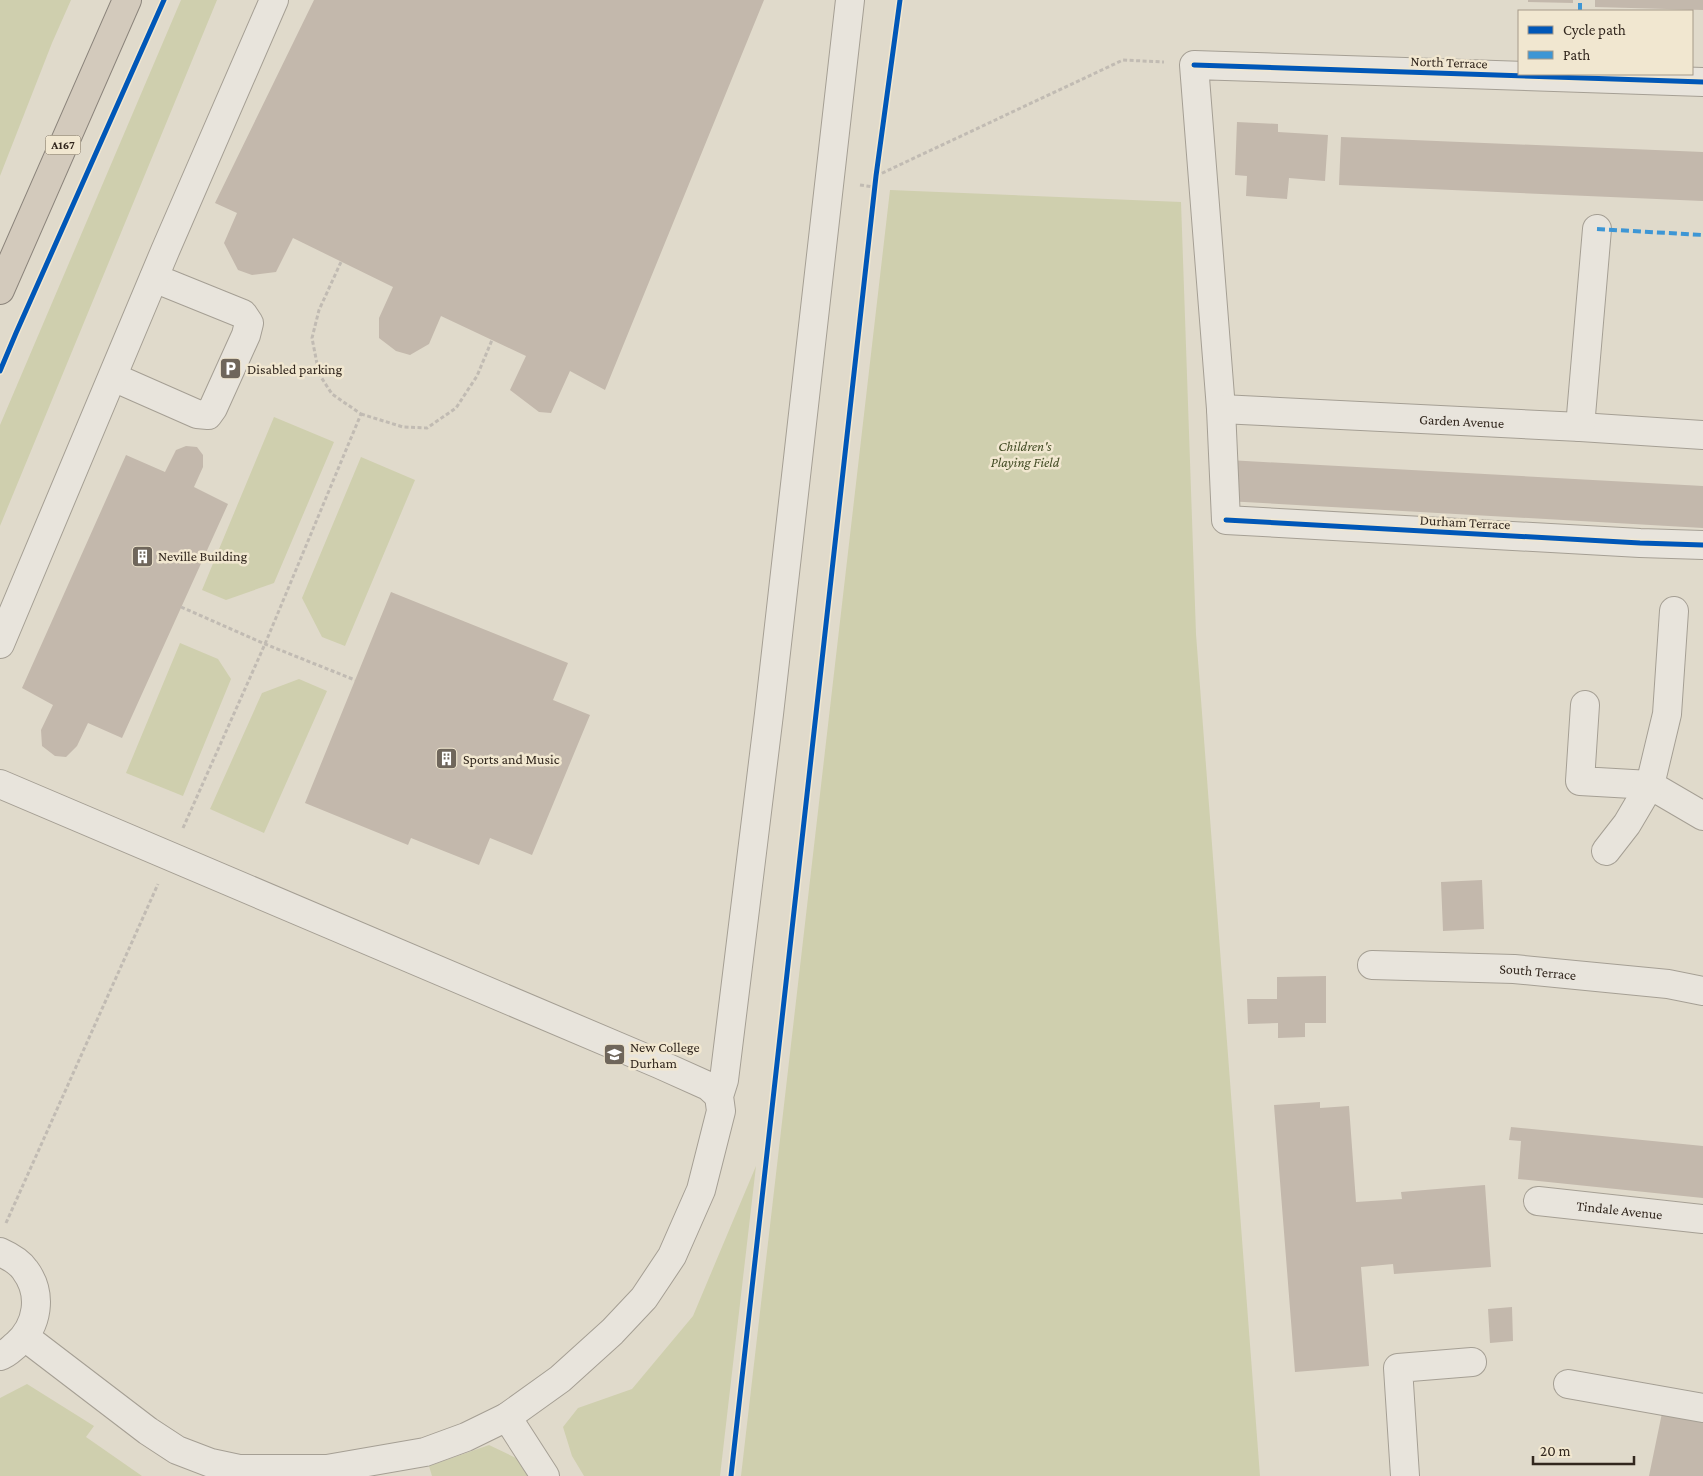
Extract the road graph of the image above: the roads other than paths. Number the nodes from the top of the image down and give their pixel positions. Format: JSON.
{"nodes":[{"id":1,"x":127,"y":0,"type":"edge"},
{"id":2,"x":274,"y":0,"type":"edge"},
{"id":3,"x":850,"y":0,"type":"edge"},
{"id":4,"x":1703,"y":82,"type":"edge"},
{"id":5,"x":1597,"y":230,"type":"dead end"},
{"id":6,"x":154,"y":278,"type":"junction"},
{"id":7,"x":0,"y":290,"type":"edge"},
{"id":8,"x":113,"y":377,"type":"junction"},
{"id":9,"x":1221,"y":409,"type":"junction"},
{"id":10,"x":1580,"y":427,"type":"junction"},
{"id":11,"x":1703,"y":435,"type":"edge"},
{"id":12,"x":1703,"y":545,"type":"edge"},
{"id":13,"x":1674,"y":611,"type":"dead end"},
{"id":14,"x":0,"y":644,"type":"edge"},
{"id":15,"x":1585,"y":704,"type":"dead end"},
{"id":16,"x":0,"y":784,"type":"edge"},
{"id":17,"x":1650,"y":785,"type":"junction"},
{"id":18,"x":1703,"y":816,"type":"edge"},
{"id":19,"x":1606,"y":851,"type":"dead end"},
{"id":20,"x":1372,"y":965,"type":"dead end"},
{"id":21,"x":1703,"y":991,"type":"edge"},
{"id":22,"x":719,"y":1096,"type":"junction"},
{"id":23,"x":1538,"y":1201,"type":"dead end"},
{"id":24,"x":1703,"y":1219,"type":"edge"},
{"id":25,"x":2,"y":1240,"type":"edge"},
{"id":26,"x":25,"y":1337,"type":"junction"},
{"id":27,"x":0,"y":1356,"type":"edge"},
{"id":28,"x":1472,"y":1362,"type":"dead end"},
{"id":29,"x":1568,"y":1384,"type":"dead end"},
{"id":30,"x":1703,"y":1408,"type":"edge"},
{"id":31,"x":507,"y":1417,"type":"junction"},
{"id":32,"x":545,"y":1476,"type":"edge"},
{"id":33,"x":1405,"y":1476,"type":"edge"}],
"edges":[{"from":1,"to":7,"type":"highway","number":"A167"},
{"from":2,"to":6,"type":"street"},
{"from":3,"to":22,"type":"street"},
{"from":4,"to":9,"type":"street","name":"North Terrace"},
{"from":5,"to":10,"type":"street"},
{"from":6,"to":8,"type":"street"},
{"from":6,"to":8,"type":"street"},
{"from":8,"to":14,"type":"street"},
{"from":9,"to":10,"type":"street","name":"Garden Avenue"},
{"from":9,"to":12,"type":"street","name":"Durham Terrace"},
{"from":10,"to":11,"type":"street","name":"Garden Avenue"},
{"from":13,"to":17,"type":"street"},
{"from":15,"to":17,"type":"street"},
{"from":16,"to":22,"type":"street"},
{"from":17,"to":18,"type":"street"},
{"from":17,"to":19,"type":"street"},
{"from":20,"to":21,"type":"street","name":"South Terrace"},
{"from":22,"to":31,"type":"street"},
{"from":23,"to":24,"type":"street","name":"Tindale Avenue"},
{"from":25,"to":26,"type":"street"},
{"from":26,"to":27,"type":"street"},
{"from":26,"to":31,"type":"street"},
{"from":28,"to":33,"type":"street"},
{"from":29,"to":30,"type":"street"},
{"from":31,"to":32,"type":"street"}]}
